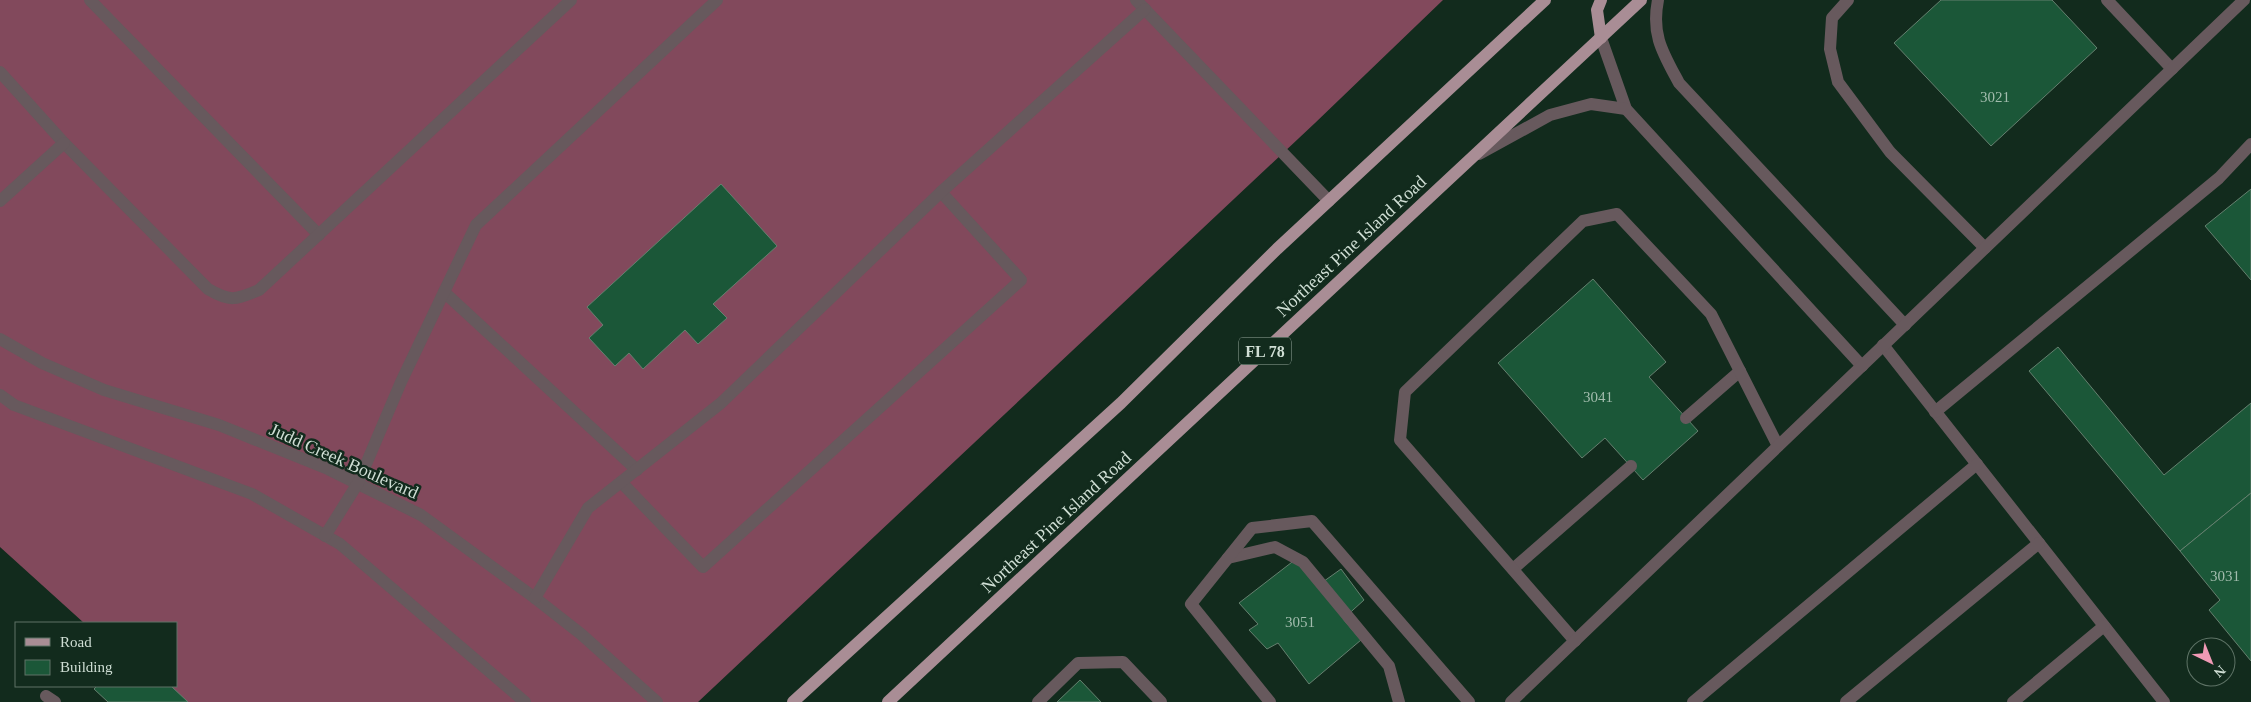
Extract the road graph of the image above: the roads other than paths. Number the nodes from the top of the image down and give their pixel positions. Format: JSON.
{"nodes":[{"id":1,"x":90,"y":0,"type":"edge"},
{"id":2,"x":571,"y":0,"type":"edge"},
{"id":3,"x":717,"y":0,"type":"edge"},
{"id":4,"x":1545,"y":0,"type":"edge"},
{"id":5,"x":1601,"y":0,"type":"edge"},
{"id":6,"x":1642,"y":0,"type":"edge"},
{"id":7,"x":1658,"y":0,"type":"edge"},
{"id":8,"x":1848,"y":0,"type":"edge"},
{"id":9,"x":2107,"y":0,"type":"edge"},
{"id":10,"x":2244,"y":0,"type":"edge"},
{"id":11,"x":1140,"y":5,"type":"edge"},
{"id":12,"x":1600,"y":38,"type":"junction"},
{"id":13,"x":2172,"y":69,"type":"junction"},
{"id":14,"x":0,"y":72,"type":"edge"},
{"id":15,"x":1626,"y":109,"type":"junction"},
{"id":16,"x":64,"y":143,"type":"junction"},
{"id":17,"x":2251,"y":144,"type":"edge"},
{"id":18,"x":1466,"y":161,"type":"junction"},
{"id":19,"x":941,"y":192,"type":"junction"},
{"id":20,"x":1329,"y":200,"type":"junction"},
{"id":21,"x":0,"y":201,"type":"edge"},
{"id":22,"x":319,"y":235,"type":"junction"},
{"id":23,"x":1986,"y":248,"type":"junction"},
{"id":24,"x":444,"y":292,"type":"junction"},
{"id":25,"x":1905,"y":325,"type":"junction"},
{"id":26,"x":0,"y":339,"type":"edge"},
{"id":27,"x":1883,"y":346,"type":"junction"},
{"id":28,"x":1862,"y":366,"type":"junction"},
{"id":29,"x":1740,"y":370,"type":"junction"},
{"id":30,"x":0,"y":396,"type":"edge"},
{"id":31,"x":1935,"y":412,"type":"junction"},
{"id":32,"x":1686,"y":418,"type":"dead end"},
{"id":33,"x":1778,"y":446,"type":"junction"},
{"id":34,"x":1977,"y":464,"type":"junction"},
{"id":35,"x":1631,"y":466,"type":"dead end"},
{"id":36,"x":637,"y":470,"type":"junction"},
{"id":37,"x":358,"y":482,"type":"junction"},
{"id":38,"x":621,"y":482,"type":"junction"},
{"id":39,"x":325,"y":536,"type":"junction"},
{"id":40,"x":2039,"y":543,"type":"junction"},
{"id":41,"x":1228,"y":558,"type":"junction"},
{"id":42,"x":1513,"y":569,"type":"junction"},
{"id":43,"x":535,"y":598,"type":"junction"},
{"id":44,"x":2104,"y":626,"type":"junction"},
{"id":45,"x":1575,"y":641,"type":"junction"},
{"id":46,"x":524,"y":702,"type":"edge"},
{"id":47,"x":657,"y":702,"type":"edge"},
{"id":48,"x":793,"y":702,"type":"edge"},
{"id":49,"x":888,"y":702,"type":"edge"},
{"id":50,"x":1038,"y":702,"type":"edge"},
{"id":51,"x":1161,"y":702,"type":"edge"},
{"id":52,"x":1270,"y":702,"type":"edge"},
{"id":53,"x":1398,"y":702,"type":"edge"},
{"id":54,"x":1468,"y":702,"type":"edge"},
{"id":55,"x":1511,"y":702,"type":"edge"},
{"id":56,"x":1693,"y":702,"type":"edge"},
{"id":57,"x":1846,"y":702,"type":"edge"},
{"id":58,"x":2013,"y":702,"type":"edge"},
{"id":59,"x":2164,"y":702,"type":"edge"}],
"edges":[{"from":1,"to":22,"type":"street"},
{"from":2,"to":22,"type":"street"},
{"from":3,"to":24,"type":"street"},
{"from":4,"to":20,"type":"main road"},
{"from":5,"to":12,"type":"main road"},
{"from":6,"to":12,"type":"main road","name":"Northeast Pine Island Road","number":"FL 78"},
{"from":7,"to":25,"type":"street"},
{"from":8,"to":23,"type":"street"},
{"from":9,"to":13,"type":"street"},
{"from":10,"to":13,"type":"street"},
{"from":11,"to":19,"type":"street"},
{"from":11,"to":20,"type":"street"},
{"from":12,"to":15,"type":"street"},
{"from":12,"to":18,"type":"main road","name":"Northeast Pine Island Road","number":"FL 78"},
{"from":13,"to":23,"type":"street"},
{"from":14,"to":16,"type":"street"},
{"from":15,"to":18,"type":"street"},
{"from":15,"to":28,"type":"street"},
{"from":16,"to":21,"type":"street"},
{"from":16,"to":22,"type":"street"},
{"from":17,"to":31,"type":"street"},
{"from":18,"to":49,"type":"main road","name":"Northeast Pine Island Road","number":"FL 78"},
{"from":19,"to":36,"type":"street"},
{"from":19,"to":38,"type":"street"},
{"from":20,"to":48,"type":"main road"},
{"from":23,"to":25,"type":"street"},
{"from":24,"to":36,"type":"street"},
{"from":24,"to":37,"type":"street"},
{"from":25,"to":27,"type":"street"},
{"from":26,"to":37,"type":"street","name":"Judd Creek Boulevard"},
{"from":27,"to":28,"type":"street"},
{"from":27,"to":31,"type":"street"},
{"from":28,"to":33,"type":"street"},
{"from":29,"to":32,"type":"street"},
{"from":29,"to":33,"type":"street"},
{"from":29,"to":42,"type":"street"},
{"from":30,"to":39,"type":"street"},
{"from":31,"to":34,"type":"street"},
{"from":33,"to":45,"type":"street"},
{"from":34,"to":40,"type":"street"},
{"from":34,"to":56,"type":"street"},
{"from":35,"to":42,"type":"street"},
{"from":36,"to":38,"type":"street"},
{"from":37,"to":39,"type":"street"},
{"from":37,"to":43,"type":"street","name":"Judd Creek Boulevard"},
{"from":38,"to":43,"type":"street"},
{"from":39,"to":46,"type":"street"},
{"from":40,"to":44,"type":"street"},
{"from":40,"to":57,"type":"street"},
{"from":41,"to":52,"type":"street"},
{"from":41,"to":53,"type":"street"},
{"from":41,"to":54,"type":"street"},
{"from":42,"to":45,"type":"street"},
{"from":43,"to":47,"type":"street","name":"Judd Creek Boulevard"},
{"from":44,"to":58,"type":"street"},
{"from":44,"to":59,"type":"street"},
{"from":45,"to":55,"type":"street"},
{"from":50,"to":51,"type":"street"}]}
